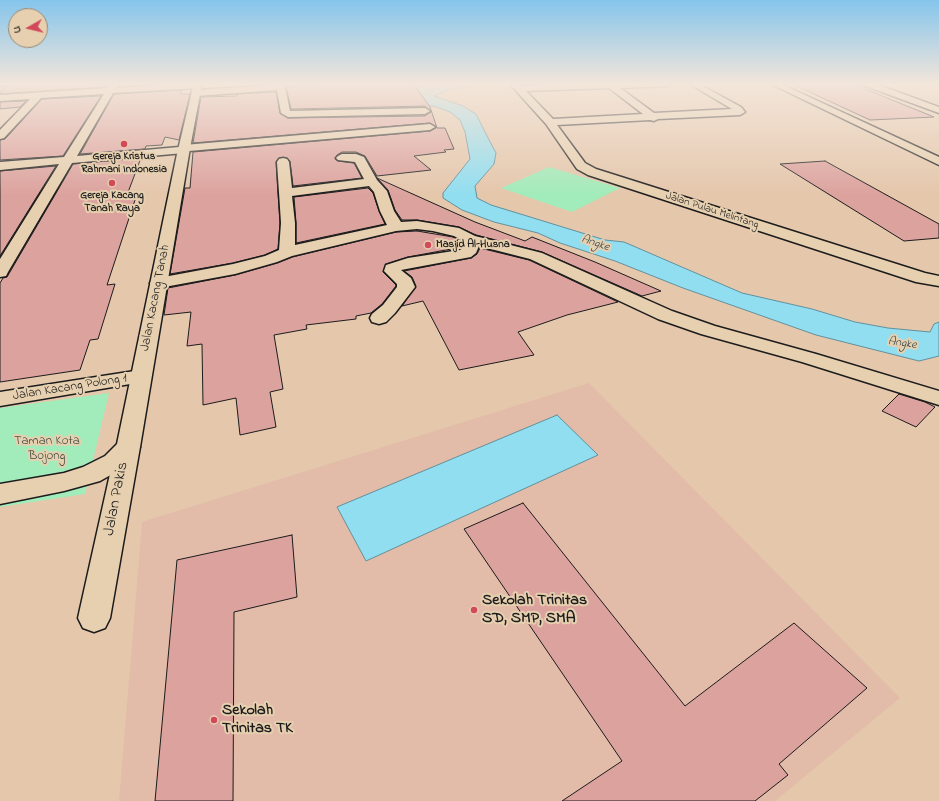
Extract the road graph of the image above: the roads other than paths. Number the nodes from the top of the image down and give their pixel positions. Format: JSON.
{"nodes":[{"id":1,"x":15,"y":120,"type":"edge"},
{"id":2,"x":92,"y":120,"type":"edge"},
{"id":3,"x":190,"y":120,"type":"edge"},
{"id":4,"x":592,"y":120,"type":"edge"},
{"id":5,"x":854,"y":120,"type":"edge"},
{"id":6,"x":550,"y":122,"type":"joint"},
{"id":7,"x":430,"y":127,"type":"dead end"},
{"id":8,"x":0,"y":136,"type":"edge"},
{"id":9,"x":184,"y":149,"type":"junction"},
{"id":10,"x":342,"y":158,"type":"dead end"},
{"id":11,"x":68,"y":160,"type":"junction"},
{"id":12,"x":939,"y":161,"type":"edge"},
{"id":13,"x":283,"y":162,"type":"dead end"},
{"id":14,"x":0,"y":166,"type":"edge"},
{"id":15,"x":372,"y":182,"type":"junction"},
{"id":16,"x":285,"y":193,"type":"junction"},
{"id":17,"x":396,"y":226,"type":"junction"},
{"id":18,"x":470,"y":239,"type":"junction"},
{"id":19,"x":287,"y":252,"type":"junction"},
{"id":20,"x":0,"y":272,"type":"edge"},
{"id":21,"x":939,"y":281,"type":"edge"},
{"id":22,"x":159,"y":283,"type":"junction"},
{"id":23,"x":379,"y":318,"type":"dead end"},
{"id":24,"x":141,"y":376,"type":"junction"},
{"id":25,"x":939,"y":398,"type":"edge"},
{"id":26,"x":0,"y":399,"type":"edge"},
{"id":27,"x":128,"y":447,"type":"junction"},
{"id":28,"x":0,"y":494,"type":"edge"},
{"id":29,"x":94,"y":618,"type":"dead end"}],
"edges":[{"from":1,"to":8,"type":"street"},
{"from":2,"to":11,"type":"street"},
{"from":3,"to":9,"type":"street","name":"Jalan Kacang Tanah"},
{"from":4,"to":6,"type":"street"},
{"from":5,"to":12,"type":"street"},
{"from":6,"to":21,"type":"street","name":"Jalan Pulau Melintang"},
{"from":7,"to":9,"type":"street"},
{"from":9,"to":11,"type":"street"},
{"from":9,"to":22,"type":"street","name":"Jalan Kacang Tanah"},
{"from":10,"to":15,"type":"street"},
{"from":11,"to":14,"type":"street"},
{"from":11,"to":20,"type":"street"},
{"from":13,"to":16,"type":"street"},
{"from":15,"to":16,"type":"street"},
{"from":15,"to":17,"type":"street"},
{"from":16,"to":19,"type":"street"},
{"from":17,"to":18,"type":"street"},
{"from":17,"to":19,"type":"street"},
{"from":18,"to":23,"type":"street"},
{"from":18,"to":25,"type":"street"},
{"from":19,"to":22,"type":"street"},
{"from":22,"to":24,"type":"street","name":"Jalan Kacang Tanah"},
{"from":24,"to":26,"type":"street","name":"Jalan Kacang Polong 1"},
{"from":24,"to":27,"type":"street","name":"Jalan Kacang Tanah"},
{"from":27,"to":28,"type":"street","name":"Jalan Pakis"},
{"from":27,"to":29,"type":"street","name":"Jalan Pakis"}]}
